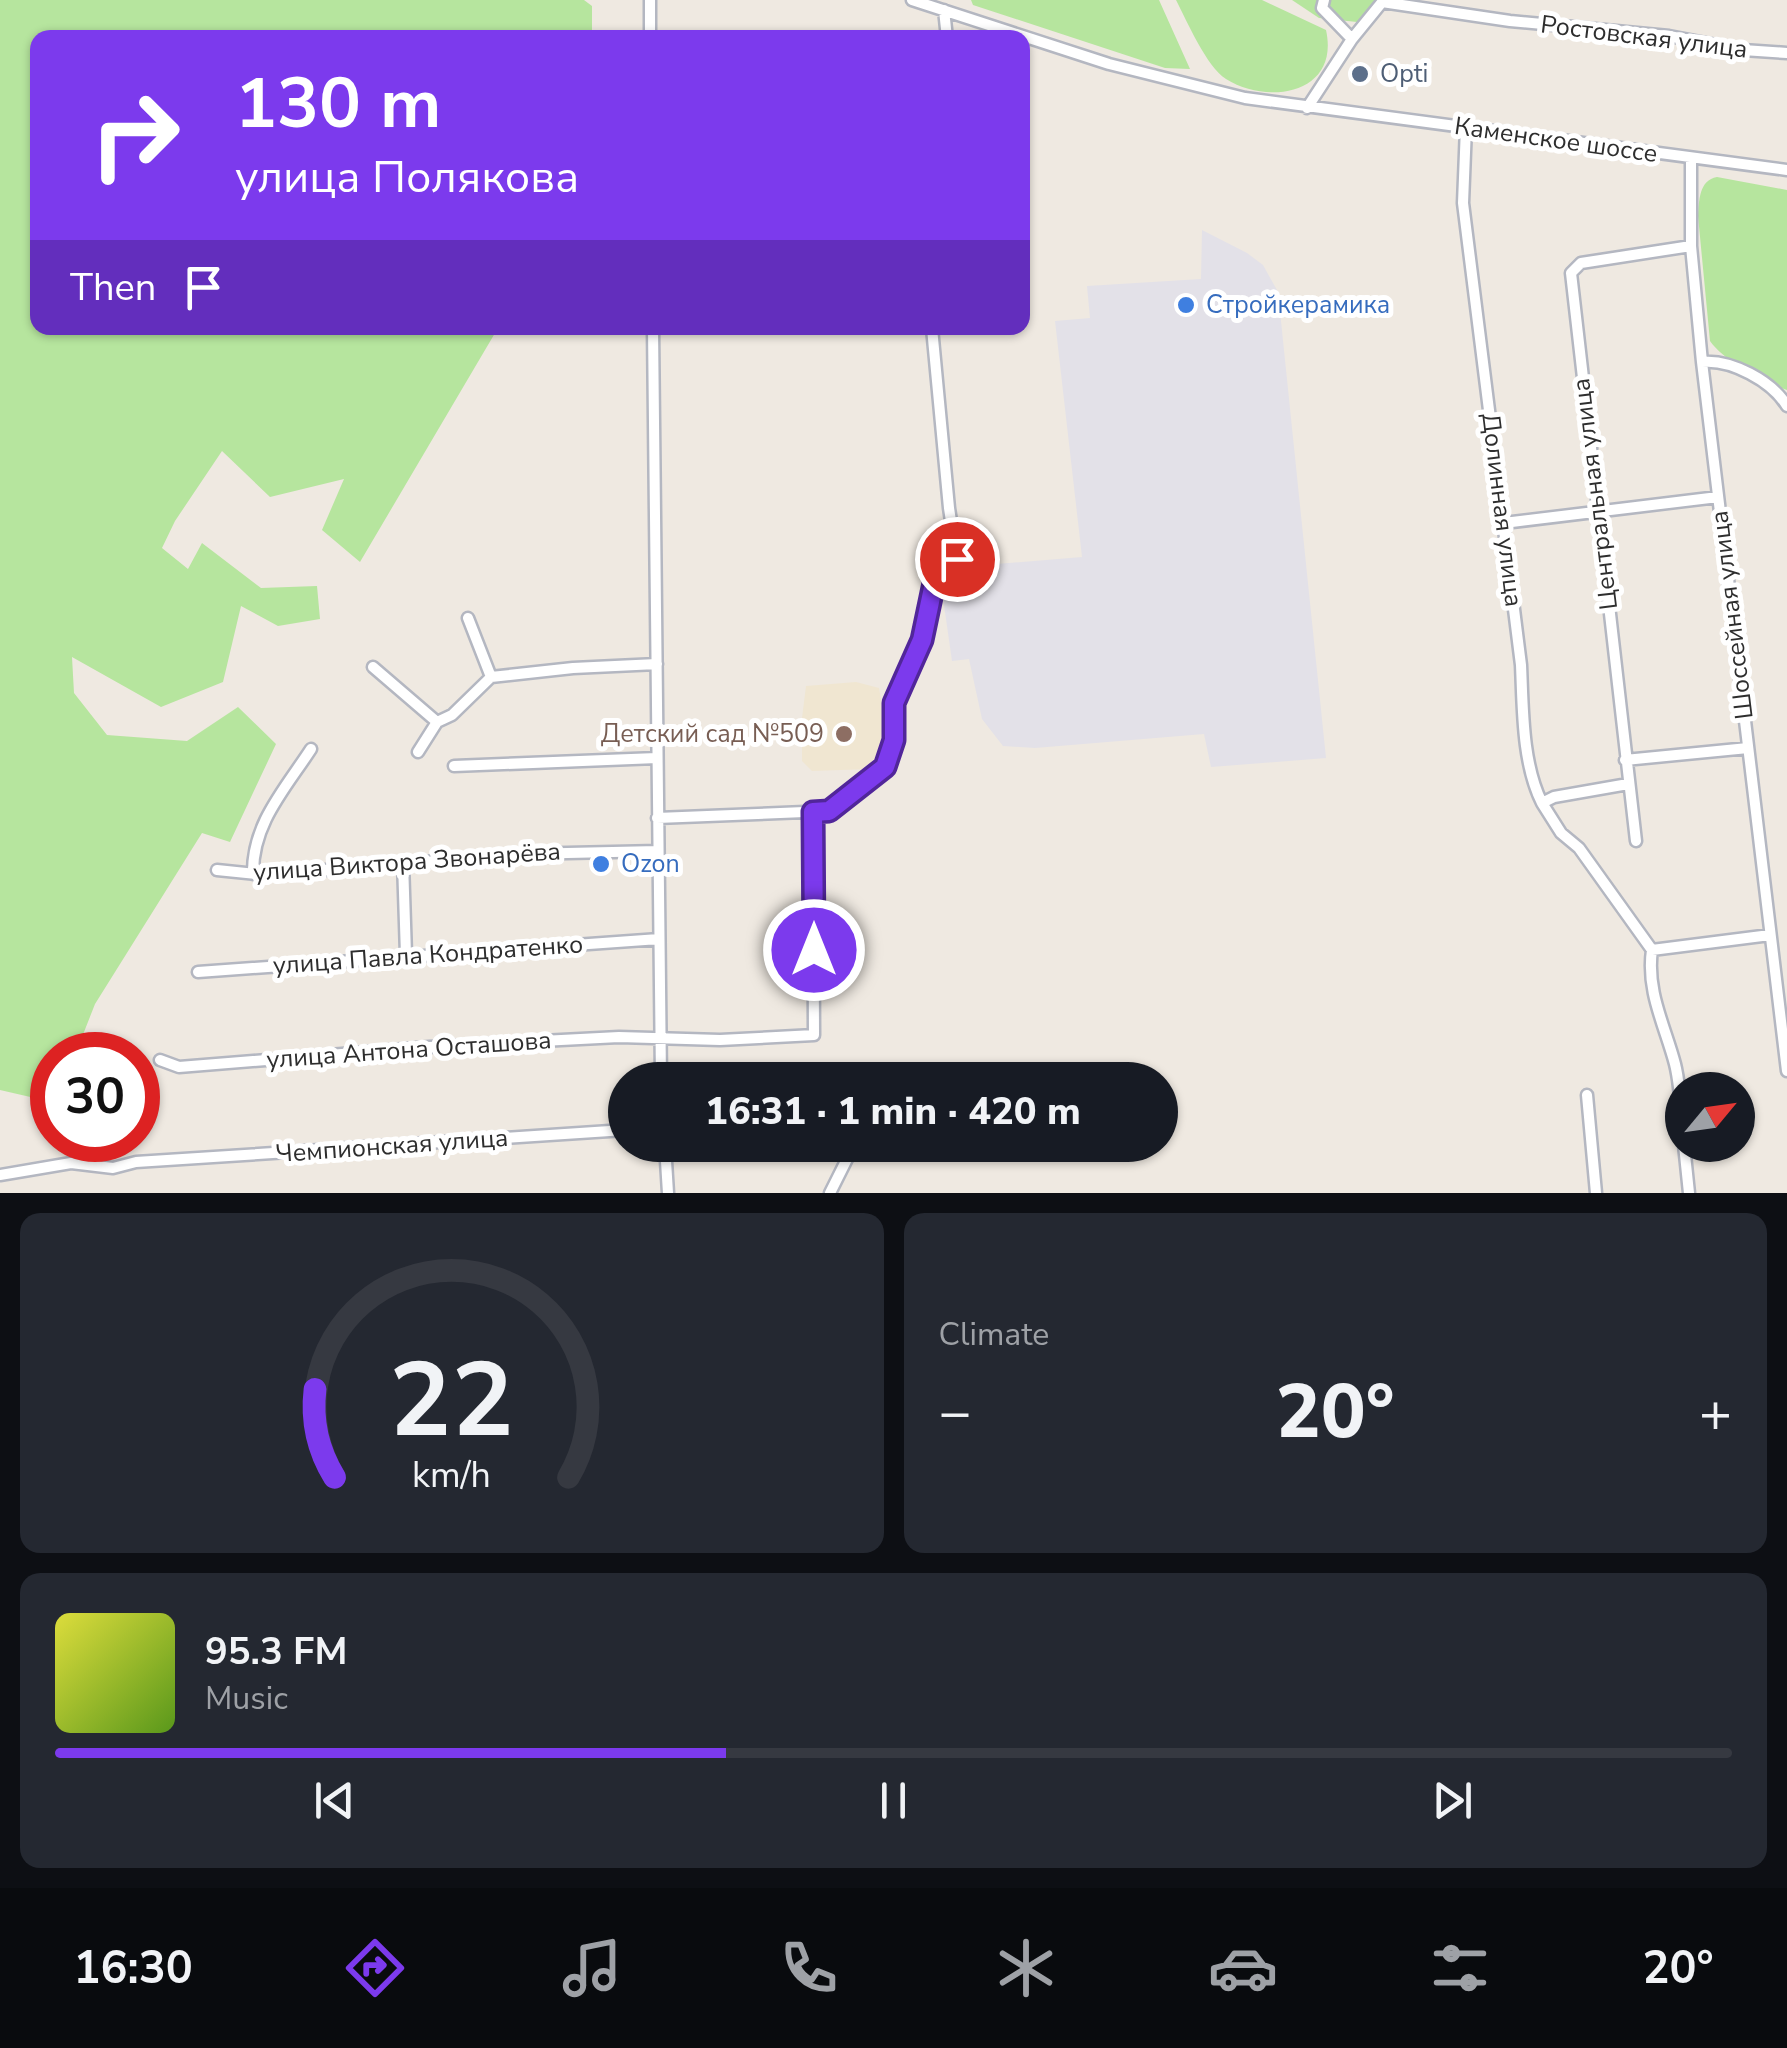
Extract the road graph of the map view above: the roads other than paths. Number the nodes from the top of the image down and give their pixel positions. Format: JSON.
{"nodes":[{"id":1,"x":650,"y":0,"type":"edge"},
{"id":2,"x":912,"y":0,"type":"edge"},
{"id":3,"x":1324,"y":0,"type":"edge"},
{"id":4,"x":1383,"y":1,"type":"edge"},
{"id":5,"x":944,"y":10,"type":"junction"},
{"id":6,"x":650,"y":30,"type":"edge"},
{"id":7,"x":946,"y":30,"type":"edge"},
{"id":8,"x":1005,"y":30,"type":"edge"},
{"id":9,"x":1030,"y":38,"type":"edge"},
{"id":10,"x":1352,"y":39,"type":"junction"},
{"id":11,"x":1787,"y":53,"type":"edge"},
{"id":12,"x":1306,"y":108,"type":"junction"},
{"id":13,"x":1466,"y":127,"type":"junction"},
{"id":14,"x":1691,"y":158,"type":"junction"},
{"id":15,"x":1787,"y":170,"type":"edge"},
{"id":16,"x":1691,"y":246,"type":"junction"},
{"id":17,"x":653,"y":335,"type":"edge"},
{"id":18,"x":933,"y":335,"type":"edge"},
{"id":19,"x":1702,"y":362,"type":"junction"},
{"id":20,"x":1787,"y":406,"type":"edge"},
{"id":21,"x":1718,"y":497,"type":"junction"},
{"id":22,"x":1597,"y":510,"type":"junction"},
{"id":23,"x":1504,"y":523,"type":"junction"},
{"id":24,"x":468,"y":618,"type":"dead end"},
{"id":25,"x":657,"y":664,"type":"junction"},
{"id":26,"x":372,"y":668,"type":"dead end"},
{"id":27,"x":491,"y":678,"type":"junction"},
{"id":28,"x":437,"y":722,"type":"junction"},
{"id":29,"x":1748,"y":748,"type":"junction"},
{"id":30,"x":311,"y":749,"type":"dead end"},
{"id":31,"x":418,"y":752,"type":"dead end"},
{"id":32,"x":657,"y":758,"type":"junction"},
{"id":33,"x":1625,"y":760,"type":"junction"},
{"id":34,"x":454,"y":766,"type":"dead end"},
{"id":35,"x":1628,"y":784,"type":"junction"},
{"id":36,"x":1542,"y":802,"type":"junction"},
{"id":37,"x":813,"y":812,"type":"junction"},
{"id":38,"x":658,"y":818,"type":"junction"},
{"id":39,"x":1636,"y":841,"type":"dead end"},
{"id":40,"x":658,"y":851,"type":"junction"},
{"id":41,"x":403,"y":862,"type":"junction"},
{"id":42,"x":217,"y":870,"type":"dead end"},
{"id":43,"x":254,"y":874,"type":"junction"},
{"id":44,"x":1770,"y":935,"type":"junction"},
{"id":45,"x":658,"y":939,"type":"junction"},
{"id":46,"x":1652,"y":950,"type":"junction"},
{"id":47,"x":406,"y":954,"type":"junction"},
{"id":48,"x":198,"y":972,"type":"dead end"},
{"id":49,"x":660,"y":1038,"type":"junction"},
{"id":50,"x":160,"y":1060,"type":"dead end"},
{"id":51,"x":661,"y":1062,"type":"edge"},
{"id":52,"x":1787,"y":1070,"type":"edge"},
{"id":53,"x":1676,"y":1072,"type":"edge"},
{"id":54,"x":1587,"y":1095,"type":"dead end"},
{"id":55,"x":608,"y":1131,"type":"edge"},
{"id":56,"x":666,"y":1162,"type":"edge"},
{"id":57,"x":846,"y":1162,"type":"edge"},
{"id":58,"x":1685,"y":1162,"type":"edge"},
{"id":59,"x":0,"y":1175,"type":"edge"},
{"id":60,"x":668,"y":1193,"type":"edge"},
{"id":61,"x":830,"y":1193,"type":"edge"},
{"id":62,"x":1596,"y":1193,"type":"edge"},
{"id":63,"x":1688,"y":1193,"type":"edge"}],
"edges":[{"from":1,"to":6,"type":"street"},
{"from":2,"to":5,"type":"street","name":"Каменское шоссе"},
{"from":3,"to":10,"type":"street"},
{"from":4,"to":10,"type":"street"},
{"from":4,"to":11,"type":"street","name":"Ростовская улица"},
{"from":5,"to":7,"type":"street"},
{"from":5,"to":8,"type":"street","name":"Каменское шоссе"},
{"from":9,"to":12,"type":"street","name":"Каменское шоссе"},
{"from":10,"to":12,"type":"street"},
{"from":12,"to":13,"type":"street","name":"Каменское шоссе"},
{"from":13,"to":14,"type":"street","name":"Каменское шоссе"},
{"from":13,"to":23,"type":"street","name":"Долинная улица"},
{"from":14,"to":15,"type":"street","name":"Каменское шоссе"},
{"from":14,"to":16,"type":"street","name":"Шоссейная улица"},
{"from":16,"to":19,"type":"street","name":"Шоссейная улица"},
{"from":16,"to":22,"type":"street","name":"Центральная улица"},
{"from":17,"to":25,"type":"street"},
{"from":18,"to":37,"type":"street"},
{"from":19,"to":20,"type":"street"},
{"from":19,"to":21,"type":"street","name":"Шоссейная улица"},
{"from":21,"to":22,"type":"street"},
{"from":21,"to":29,"type":"street","name":"Шоссейная улица"},
{"from":22,"to":23,"type":"street"},
{"from":22,"to":33,"type":"street","name":"Центральная улица"},
{"from":23,"to":36,"type":"street","name":"Долинная улица"},
{"from":24,"to":27,"type":"street"},
{"from":25,"to":27,"type":"street"},
{"from":25,"to":32,"type":"street"},
{"from":26,"to":28,"type":"street"},
{"from":27,"to":28,"type":"street"},
{"from":28,"to":31,"type":"street"},
{"from":29,"to":33,"type":"street"},
{"from":29,"to":44,"type":"street","name":"Шоссейная улица"},
{"from":30,"to":43,"type":"street"},
{"from":32,"to":34,"type":"street"},
{"from":32,"to":38,"type":"street"},
{"from":33,"to":35,"type":"street","name":"Центральная улица"},
{"from":35,"to":36,"type":"street"},
{"from":35,"to":39,"type":"street","name":"Центральная улица"},
{"from":36,"to":46,"type":"street"},
{"from":37,"to":38,"type":"street"},
{"from":37,"to":49,"type":"street","name":"улица Антона Осташова"},
{"from":38,"to":40,"type":"street"},
{"from":40,"to":41,"type":"street","name":"улица Виктора Звонарёва"},
{"from":40,"to":45,"type":"street"},
{"from":41,"to":43,"type":"street","name":"улица Виктора Звонарёва"},
{"from":41,"to":47,"type":"street"},
{"from":42,"to":43,"type":"street","name":"улица Виктора Звонарёва"},
{"from":44,"to":46,"type":"street"},
{"from":44,"to":52,"type":"street","name":"Шоссейная улица"},
{"from":45,"to":47,"type":"street","name":"улица Павла Кондратенко"},
{"from":45,"to":49,"type":"street"},
{"from":46,"to":53,"type":"street"},
{"from":47,"to":48,"type":"street","name":"улица Павла Кондратенко"},
{"from":49,"to":50,"type":"street","name":"улица Антона Осташова"},
{"from":49,"to":51,"type":"street"},
{"from":54,"to":62,"type":"street"},
{"from":55,"to":59,"type":"street","name":"Чемпионская улица"},
{"from":56,"to":60,"type":"street"},
{"from":57,"to":61,"type":"street"},
{"from":58,"to":63,"type":"street"}]}
